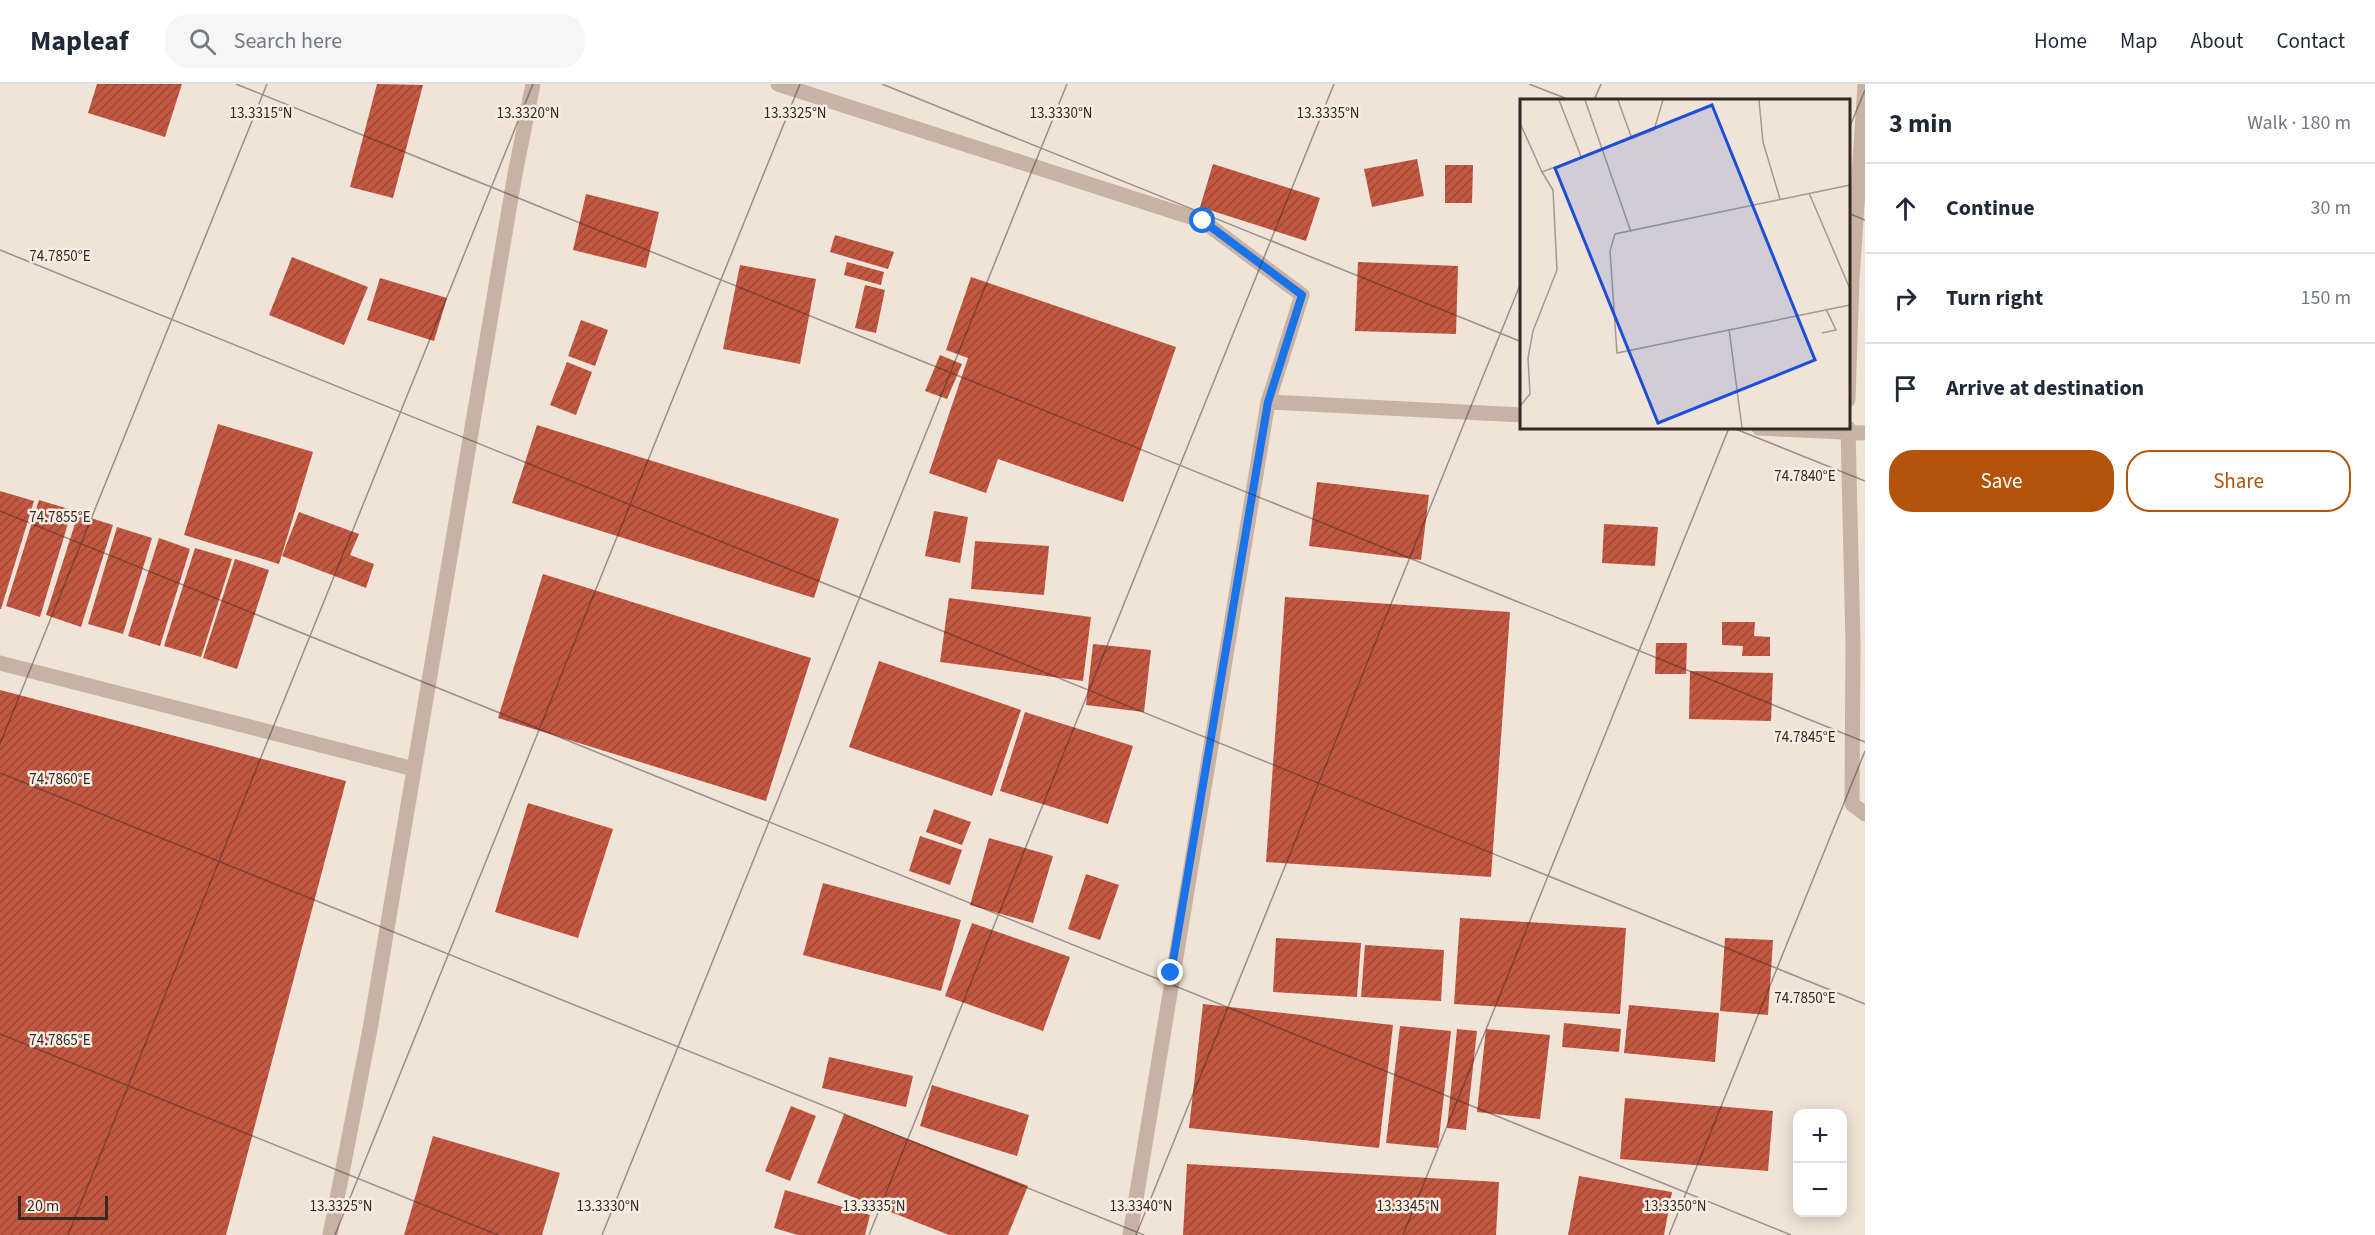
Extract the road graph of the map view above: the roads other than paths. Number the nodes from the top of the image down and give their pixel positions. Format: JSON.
{"nodes":[{"id":1,"x":533,"y":84,"type":"edge"},
{"id":2,"x":778,"y":84,"type":"edge"},
{"id":3,"x":1865,"y":86,"type":"edge"},
{"id":4,"x":1859,"y":279,"type":"edge"},
{"id":5,"x":1850,"y":378,"type":"edge"},
{"id":6,"x":1268,"y":402,"type":"junction"},
{"id":7,"x":1520,"y":415,"type":"edge"},
{"id":8,"x":1804,"y":429,"type":"edge"},
{"id":9,"x":1848,"y":430,"type":"edge"},
{"id":10,"x":1865,"y":433,"type":"edge"},
{"id":11,"x":1859,"y":645,"type":"edge"},
{"id":12,"x":0,"y":663,"type":"edge"},
{"id":13,"x":414,"y":769,"type":"junction"},
{"id":14,"x":1865,"y":814,"type":"edge"},
{"id":15,"x":330,"y":1235,"type":"edge"},
{"id":16,"x":1130,"y":1235,"type":"edge"}],
"edges":[{"from":1,"to":13,"type":"street"},
{"from":2,"to":6,"type":"street"},
{"from":3,"to":4,"type":"street"},
{"from":4,"to":5,"type":"street"},
{"from":6,"to":7,"type":"street"},
{"from":6,"to":16,"type":"street"},
{"from":8,"to":9,"type":"street"},
{"from":9,"to":10,"type":"street"},
{"from":9,"to":11,"type":"street"},
{"from":11,"to":14,"type":"street"},
{"from":12,"to":13,"type":"street"},
{"from":13,"to":15,"type":"street"}]}
